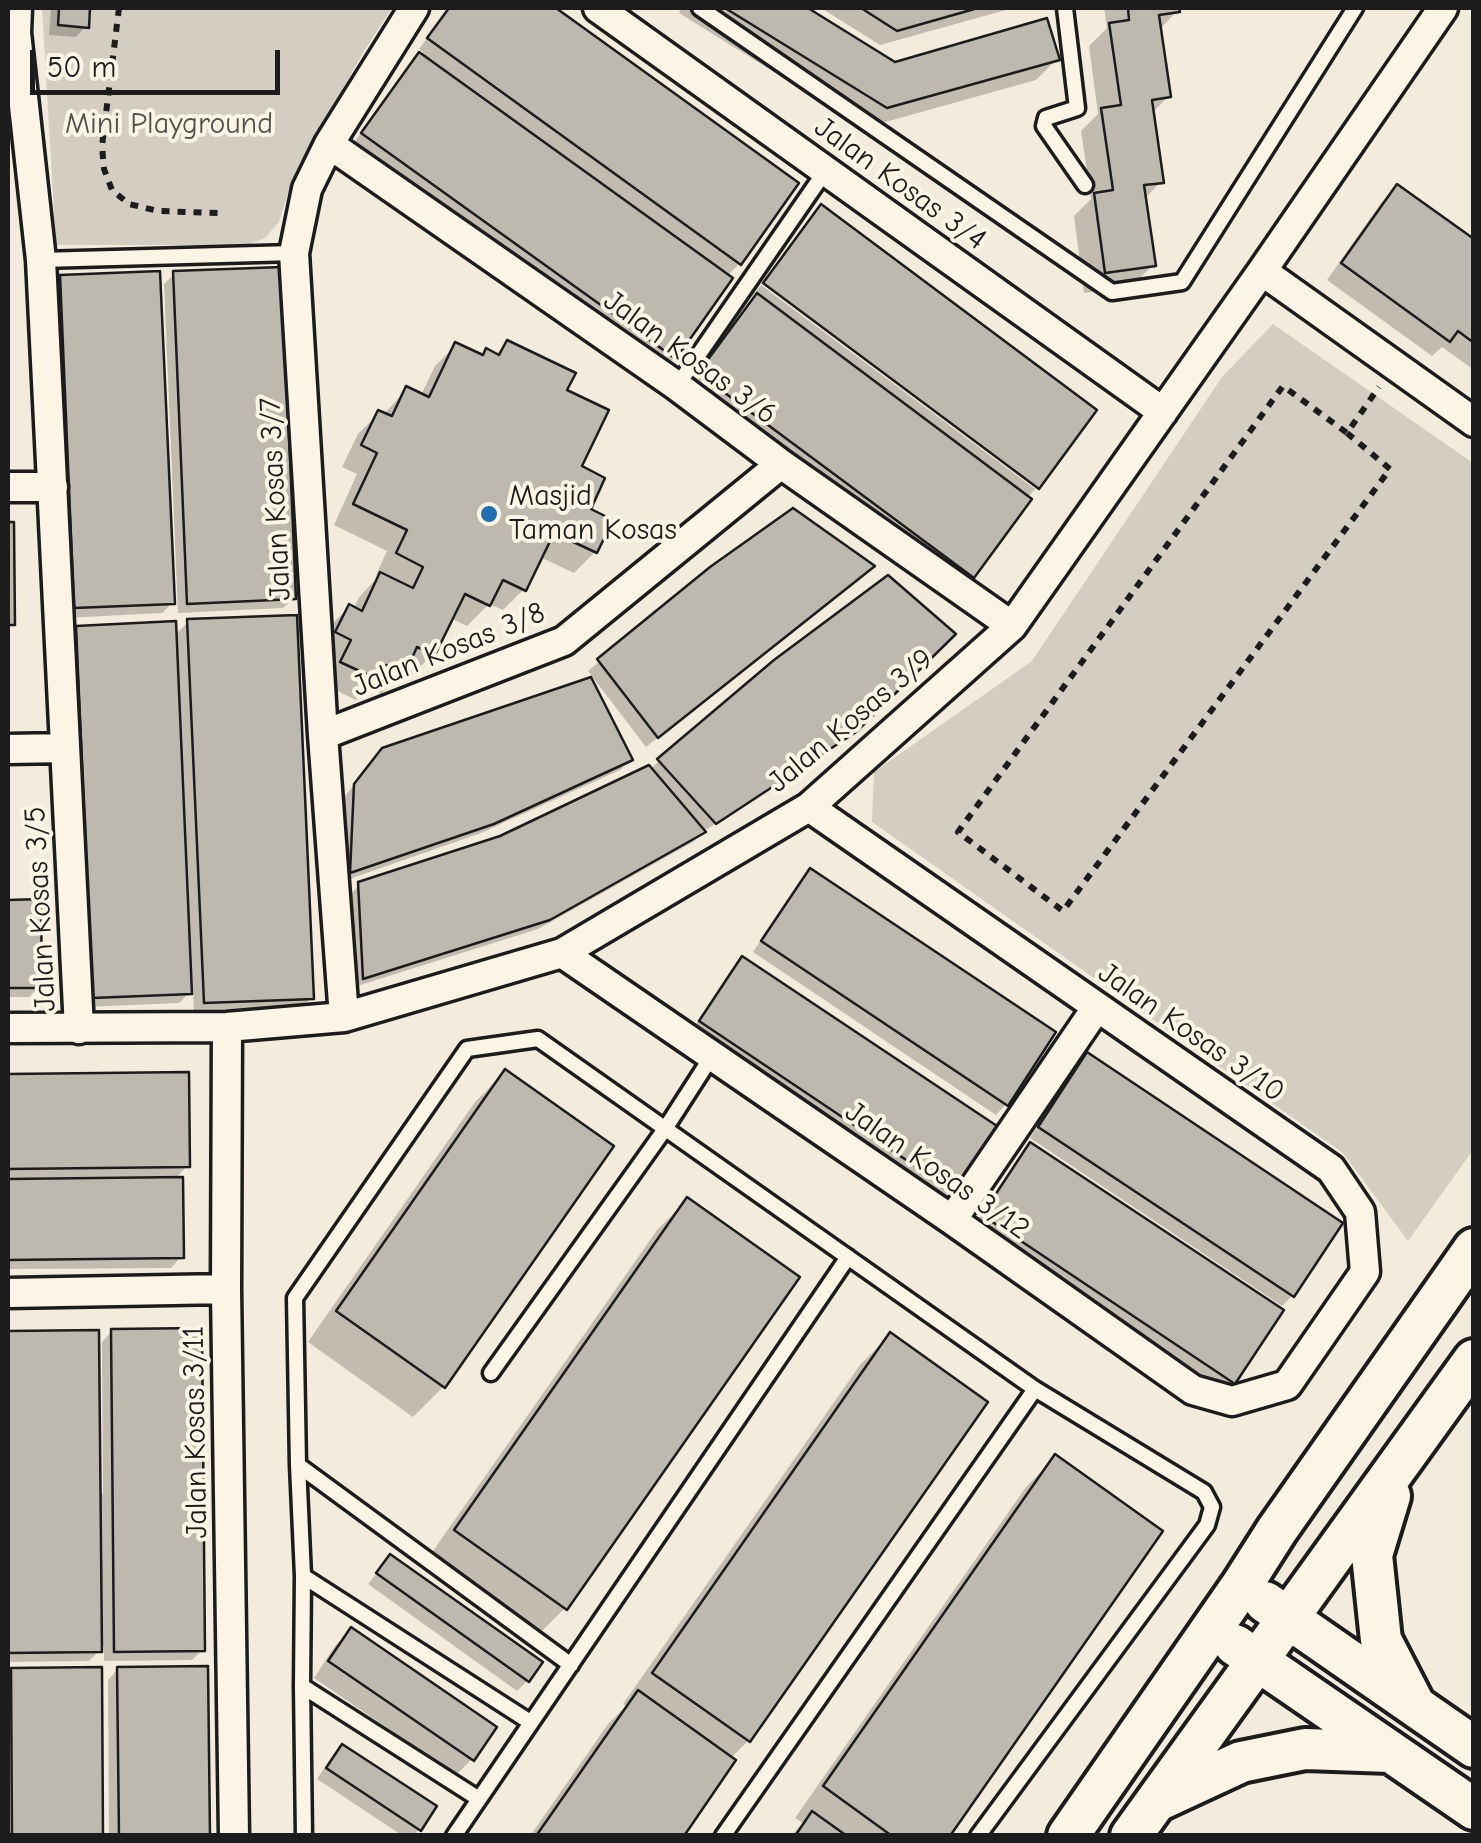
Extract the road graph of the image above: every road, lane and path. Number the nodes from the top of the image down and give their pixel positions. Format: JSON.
{"nodes":[{"id":1,"x":16,"y":8,"type":"edge"},
{"id":2,"x":119,"y":8,"type":"edge"},
{"id":3,"x":414,"y":8,"type":"edge"},
{"id":4,"x":598,"y":8,"type":"edge"},
{"id":5,"x":700,"y":8,"type":"edge"},
{"id":6,"x":1066,"y":8,"type":"edge"},
{"id":7,"x":1355,"y":8,"type":"edge"},
{"id":8,"x":1443,"y":8,"type":"edge"},
{"id":9,"x":329,"y":144,"type":"junction"},
{"id":10,"x":826,"y":170,"type":"junction"},
{"id":11,"x":1086,"y":186,"type":"dead end"},
{"id":12,"x":220,"y":213,"type":"dead end"},
{"id":13,"x":294,"y":253,"type":"junction"},
{"id":14,"x":41,"y":260,"type":"junction"},
{"id":15,"x":1262,"y":272,"type":"junction"},
{"id":16,"x":1394,"y":366,"type":"junction"},
{"id":17,"x":677,"y":386,"type":"junction"},
{"id":18,"x":1164,"y":412,"type":"junction"},
{"id":19,"x":1474,"y":422,"type":"edge"},
{"id":20,"x":1346,"y":434,"type":"junction"},
{"id":21,"x":781,"y":464,"type":"junction"},
{"id":22,"x":52,"y":487,"type":"junction"},
{"id":23,"x":8,"y":488,"type":"edge"},
{"id":24,"x":1012,"y":626,"type":"junction"},
{"id":25,"x":323,"y":735,"type":"junction"},
{"id":26,"x":65,"y":748,"type":"junction"},
{"id":27,"x":8,"y":749,"type":"edge"},
{"id":28,"x":808,"y":807,"type":"junction"},
{"id":29,"x":562,"y":953,"type":"junction"},
{"id":30,"x":1097,"y":1007,"type":"junction"},
{"id":31,"x":344,"y":1016,"type":"junction"},
{"id":32,"x":227,"y":1027,"type":"junction"},
{"id":33,"x":8,"y":1028,"type":"edge"},
{"id":34,"x":79,"y":1028,"type":"junction"},
{"id":35,"x":712,"y":1056,"type":"junction"},
{"id":36,"x":665,"y":1129,"type":"junction"},
{"id":37,"x":952,"y":1220,"type":"junction"},
{"id":38,"x":1474,"y":1250,"type":"edge"},
{"id":39,"x":848,"y":1257,"type":"junction"},
{"id":40,"x":226,"y":1289,"type":"junction"},
{"id":41,"x":8,"y":1292,"type":"edge"},
{"id":42,"x":1474,"y":1360,"type":"edge"},
{"id":43,"x":491,"y":1374,"type":"dead end"},
{"id":44,"x":1287,"y":1385,"type":"joint"},
{"id":45,"x":1035,"y":1389,"type":"junction"},
{"id":46,"x":298,"y":1465,"type":"junction"},
{"id":47,"x":1398,"y":1468,"type":"junction"},
{"id":48,"x":303,"y":1576,"type":"junction"},
{"id":49,"x":1242,"y":1586,"type":"junction"},
{"id":50,"x":1288,"y":1618,"type":"junction"},
{"id":51,"x":1212,"y":1629,"type":"junction"},
{"id":52,"x":1258,"y":1660,"type":"junction"},
{"id":53,"x":571,"y":1664,"type":"junction"},
{"id":54,"x":302,"y":1686,"type":"junction"},
{"id":55,"x":1416,"y":1706,"type":"junction"},
{"id":56,"x":530,"y":1722,"type":"junction"},
{"id":57,"x":1474,"y":1746,"type":"edge"},
{"id":58,"x":1390,"y":1752,"type":"junction"},
{"id":59,"x":478,"y":1800,"type":"junction"},
{"id":60,"x":1474,"y":1810,"type":"edge"},
{"id":61,"x":1142,"y":1819,"type":"edge"},
{"id":62,"x":234,"y":1836,"type":"edge"},
{"id":63,"x":304,"y":1836,"type":"edge"},
{"id":64,"x":454,"y":1836,"type":"edge"},
{"id":65,"x":723,"y":1836,"type":"edge"},
{"id":66,"x":978,"y":1836,"type":"edge"},
{"id":67,"x":1068,"y":1836,"type":"edge"}],
"edges":[{"from":1,"to":14,"type":"street","name":"Jalan Kosas 3/5"},
{"from":2,"to":12,"type":"path"},
{"from":3,"to":9,"type":"street","name":"Jalan Kosas 3/7"},
{"from":4,"to":10,"type":"street","name":"Jalan Kosas 3/4"},
{"from":5,"to":7,"type":"lane"},
{"from":6,"to":11,"type":"lane"},
{"from":8,"to":15,"type":"street","name":"Jalan Kosas 3/9"},
{"from":9,"to":13,"type":"street","name":"Jalan Kosas 3/7"},
{"from":9,"to":17,"type":"street","name":"Jalan Kosas 3/6"},
{"from":10,"to":17,"type":"lane"},
{"from":10,"to":18,"type":"street","name":"Jalan Kosas 3/4"},
{"from":13,"to":14,"type":"lane"},
{"from":13,"to":25,"type":"street","name":"Jalan Kosas 3/7"},
{"from":14,"to":22,"type":"street","name":"Jalan Kosas 3/5"},
{"from":15,"to":16,"type":"street"},
{"from":15,"to":18,"type":"street","name":"Jalan Kosas 3/9"},
{"from":16,"to":19,"type":"street"},
{"from":16,"to":20,"type":"path"},
{"from":17,"to":21,"type":"street","name":"Jalan Kosas 3/6"},
{"from":18,"to":24,"type":"street","name":"Jalan Kosas 3/9"},
{"from":20,"to":20,"type":"path"},
{"from":21,"to":24,"type":"street","name":"Jalan Kosas 3/6"},
{"from":21,"to":25,"type":"street","name":"Jalan Kosas 3/8"},
{"from":22,"to":23,"type":"street"},
{"from":22,"to":26,"type":"street","name":"Jalan Kosas 3/5"},
{"from":24,"to":28,"type":"street","name":"Jalan Kosas 3/9"},
{"from":25,"to":31,"type":"street","name":"Jalan Kosas 3/7"},
{"from":26,"to":27,"type":"street"},
{"from":26,"to":34,"type":"street","name":"Jalan Kosas 3/5"},
{"from":28,"to":29,"type":"street","name":"Jalan Kosas 3/9"},
{"from":28,"to":30,"type":"street","name":"Jalan Kosas 3/10"},
{"from":29,"to":31,"type":"street","name":"Jalan Kosas 3/9"},
{"from":29,"to":35,"type":"street","name":"Jalan Kosas 3/12"},
{"from":30,"to":37,"type":"street"},
{"from":30,"to":44,"type":"street","name":"Jalan Kosas 3/10"},
{"from":31,"to":32,"type":"street","name":"Jalan Kosas 3/9"},
{"from":32,"to":34,"type":"street","name":"Jalan Kosas 3/9"},
{"from":32,"to":40,"type":"street","name":"Jalan Kosas 3/11"},
{"from":33,"to":34,"type":"street","name":"Jalan Kosas 3/9"},
{"from":35,"to":36,"type":"lane"},
{"from":35,"to":37,"type":"street","name":"Jalan Kosas 3/12"},
{"from":36,"to":39,"type":"lane"},
{"from":36,"to":43,"type":"lane"},
{"from":36,"to":46,"type":"lane"},
{"from":37,"to":44,"type":"street","name":"Jalan Kosas 3/12"},
{"from":38,"to":49,"type":"street"},
{"from":39,"to":45,"type":"lane"},
{"from":39,"to":53,"type":"lane"},
{"from":40,"to":41,"type":"street"},
{"from":40,"to":62,"type":"street","name":"Jalan Kosas 3/11"},
{"from":42,"to":47,"type":"street"},
{"from":45,"to":65,"type":"lane"},
{"from":45,"to":66,"type":"lane"},
{"from":46,"to":48,"type":"lane"},
{"from":46,"to":53,"type":"lane"},
{"from":47,"to":50,"type":"street"},
{"from":47,"to":55,"type":"street"},
{"from":48,"to":54,"type":"lane"},
{"from":48,"to":56,"type":"lane"},
{"from":49,"to":50,"type":"street"},
{"from":49,"to":51,"type":"street"},
{"from":50,"to":52,"type":"street"},
{"from":50,"to":55,"type":"street"},
{"from":51,"to":52,"type":"street"},
{"from":51,"to":67,"type":"street"},
{"from":52,"to":58,"type":"street"},
{"from":52,"to":61,"type":"street"},
{"from":53,"to":56,"type":"lane"},
{"from":54,"to":59,"type":"lane"},
{"from":54,"to":63,"type":"lane"},
{"from":55,"to":57,"type":"street"},
{"from":56,"to":59,"type":"lane"},
{"from":58,"to":60,"type":"street"},
{"from":58,"to":61,"type":"street"},
{"from":59,"to":64,"type":"lane"}]}
